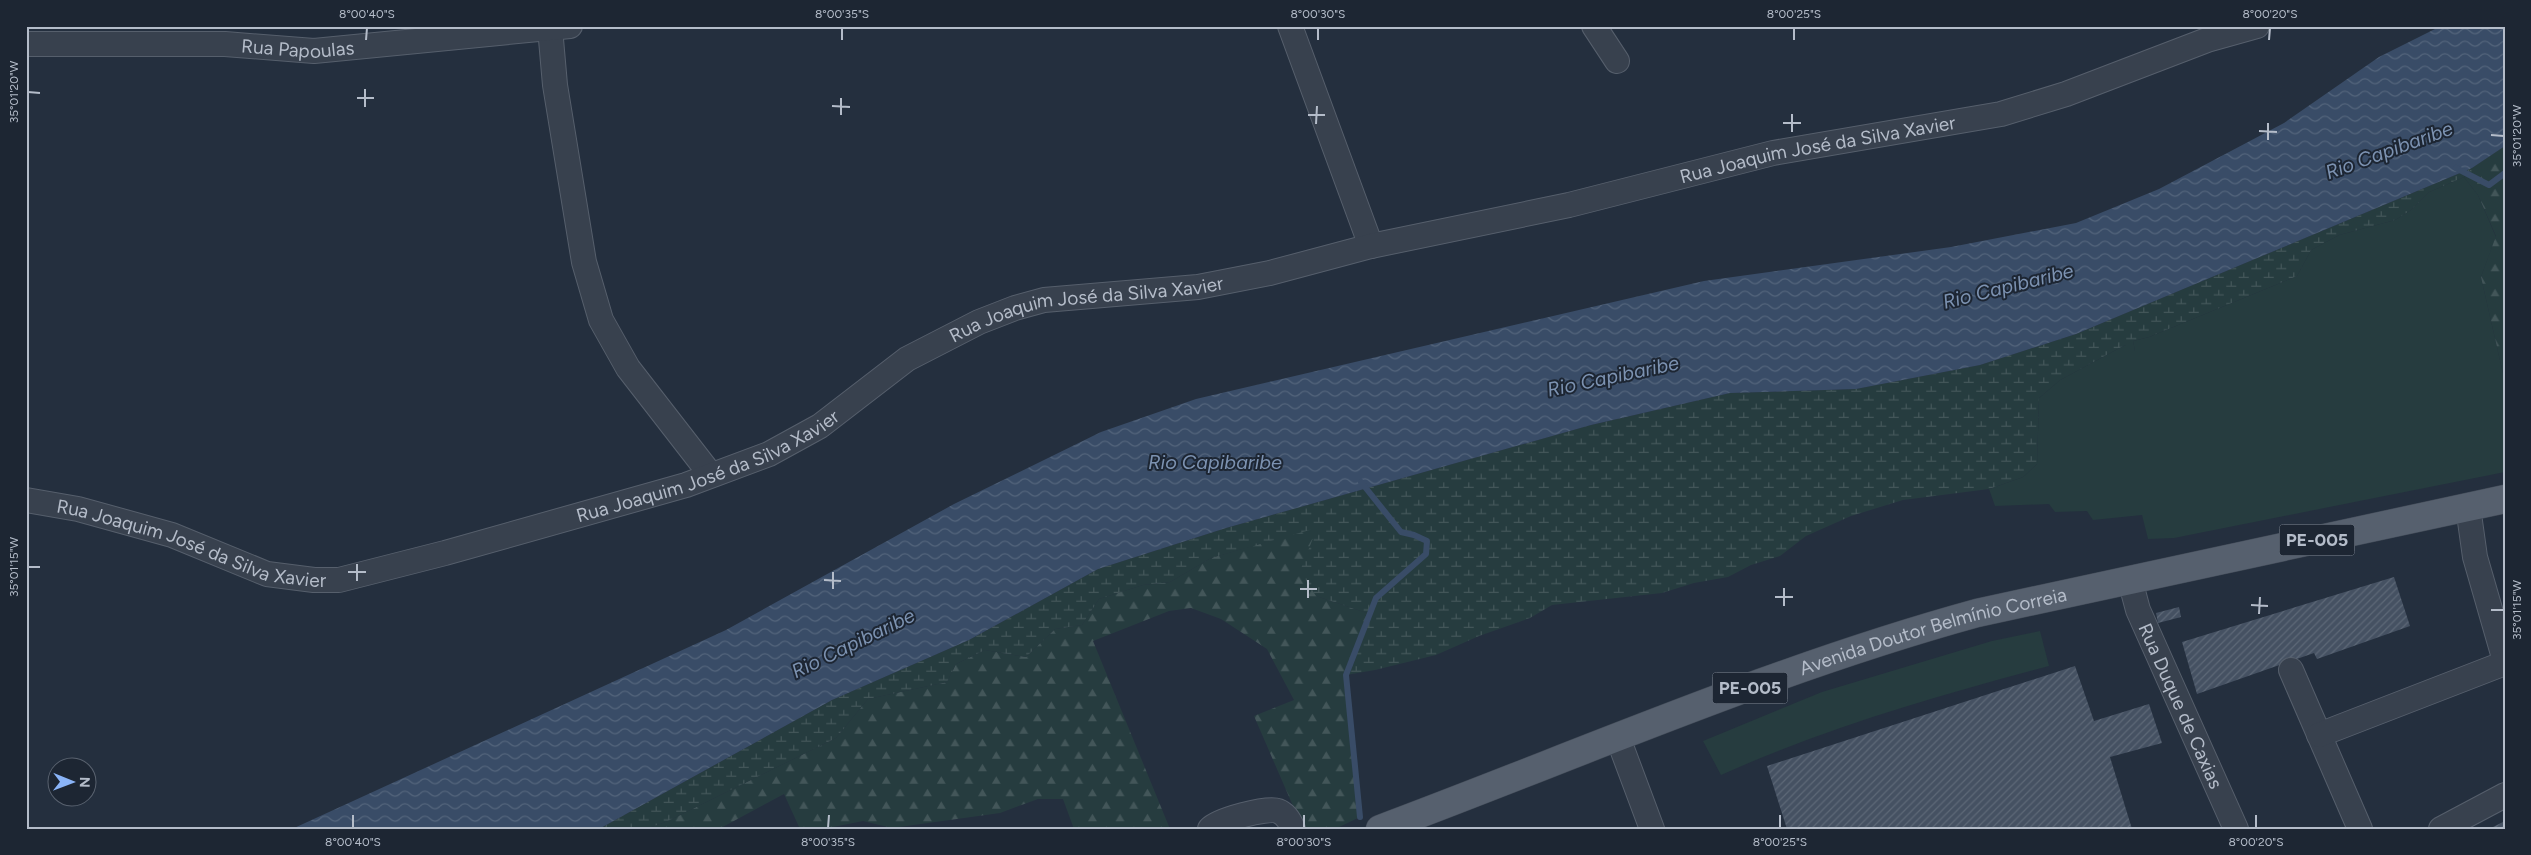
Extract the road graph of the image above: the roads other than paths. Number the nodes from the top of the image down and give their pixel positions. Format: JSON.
{"nodes":[{"id":1,"x":1290,"y":26,"type":"edge"},
{"id":2,"x":1594,"y":26,"type":"edge"},
{"id":3,"x":2257,"y":26,"type":"edge"},
{"id":4,"x":560,"y":27,"type":"edge"},
{"id":5,"x":26,"y":44,"type":"edge"},
{"id":6,"x":1617,"y":61,"type":"dead end"},
{"id":7,"x":1371,"y":246,"type":"junction"},
{"id":8,"x":711,"y":475,"type":"junction"},
{"id":9,"x":2505,"y":499,"type":"edge"},
{"id":10,"x":26,"y":500,"type":"edge"},
{"id":11,"x":2468,"y":507,"type":"junction"},
{"id":12,"x":2130,"y":580,"type":"junction"},
{"id":13,"x":2505,"y":662,"type":"edge"},
{"id":14,"x":2290,"y":670,"type":"dead end"},
{"id":15,"x":2319,"y":735,"type":"junction"},
{"id":16,"x":1618,"y":738,"type":"junction"},
{"id":17,"x":2505,"y":795,"type":"edge"},
{"id":18,"x":1210,"y":829,"type":"edge"},
{"id":19,"x":1293,"y":829,"type":"edge"},
{"id":20,"x":1380,"y":829,"type":"edge"},
{"id":21,"x":1652,"y":829,"type":"edge"},
{"id":22,"x":2236,"y":829,"type":"edge"},
{"id":23,"x":2360,"y":829,"type":"edge"},
{"id":24,"x":2441,"y":829,"type":"edge"}],
"edges":[{"from":1,"to":7,"type":"street"},
{"from":2,"to":6,"type":"street"},
{"from":3,"to":7,"type":"street","name":"Rua Joaquim José da Silva Xavier"},
{"from":4,"to":5,"type":"street","name":"Rua Papoulas"},
{"from":4,"to":8,"type":"street"},
{"from":7,"to":8,"type":"street","name":"Rua Joaquim José da Silva Xavier"},
{"from":8,"to":10,"type":"street","name":"Rua Joaquim José da Silva Xavier"},
{"from":9,"to":11,"type":"main road","name":"Avenida Doutor Belmínio Correia","number":"PE-005"},
{"from":11,"to":12,"type":"main road","name":"Avenida Doutor Belmínio Correia","number":"PE-005"},
{"from":11,"to":13,"type":"street"},
{"from":12,"to":16,"type":"main road","name":"Avenida Doutor Belmínio Correia","number":"PE-005"},
{"from":12,"to":22,"type":"street","name":"Rua Duque de Caxias"},
{"from":13,"to":15,"type":"street"},
{"from":14,"to":15,"type":"street"},
{"from":15,"to":23,"type":"street"},
{"from":16,"to":20,"type":"main road","name":"Avenida Doutor Belmínio Correia","number":"PE-005"},
{"from":16,"to":21,"type":"street"},
{"from":17,"to":24,"type":"street"},
{"from":18,"to":19,"type":"street"}]}
